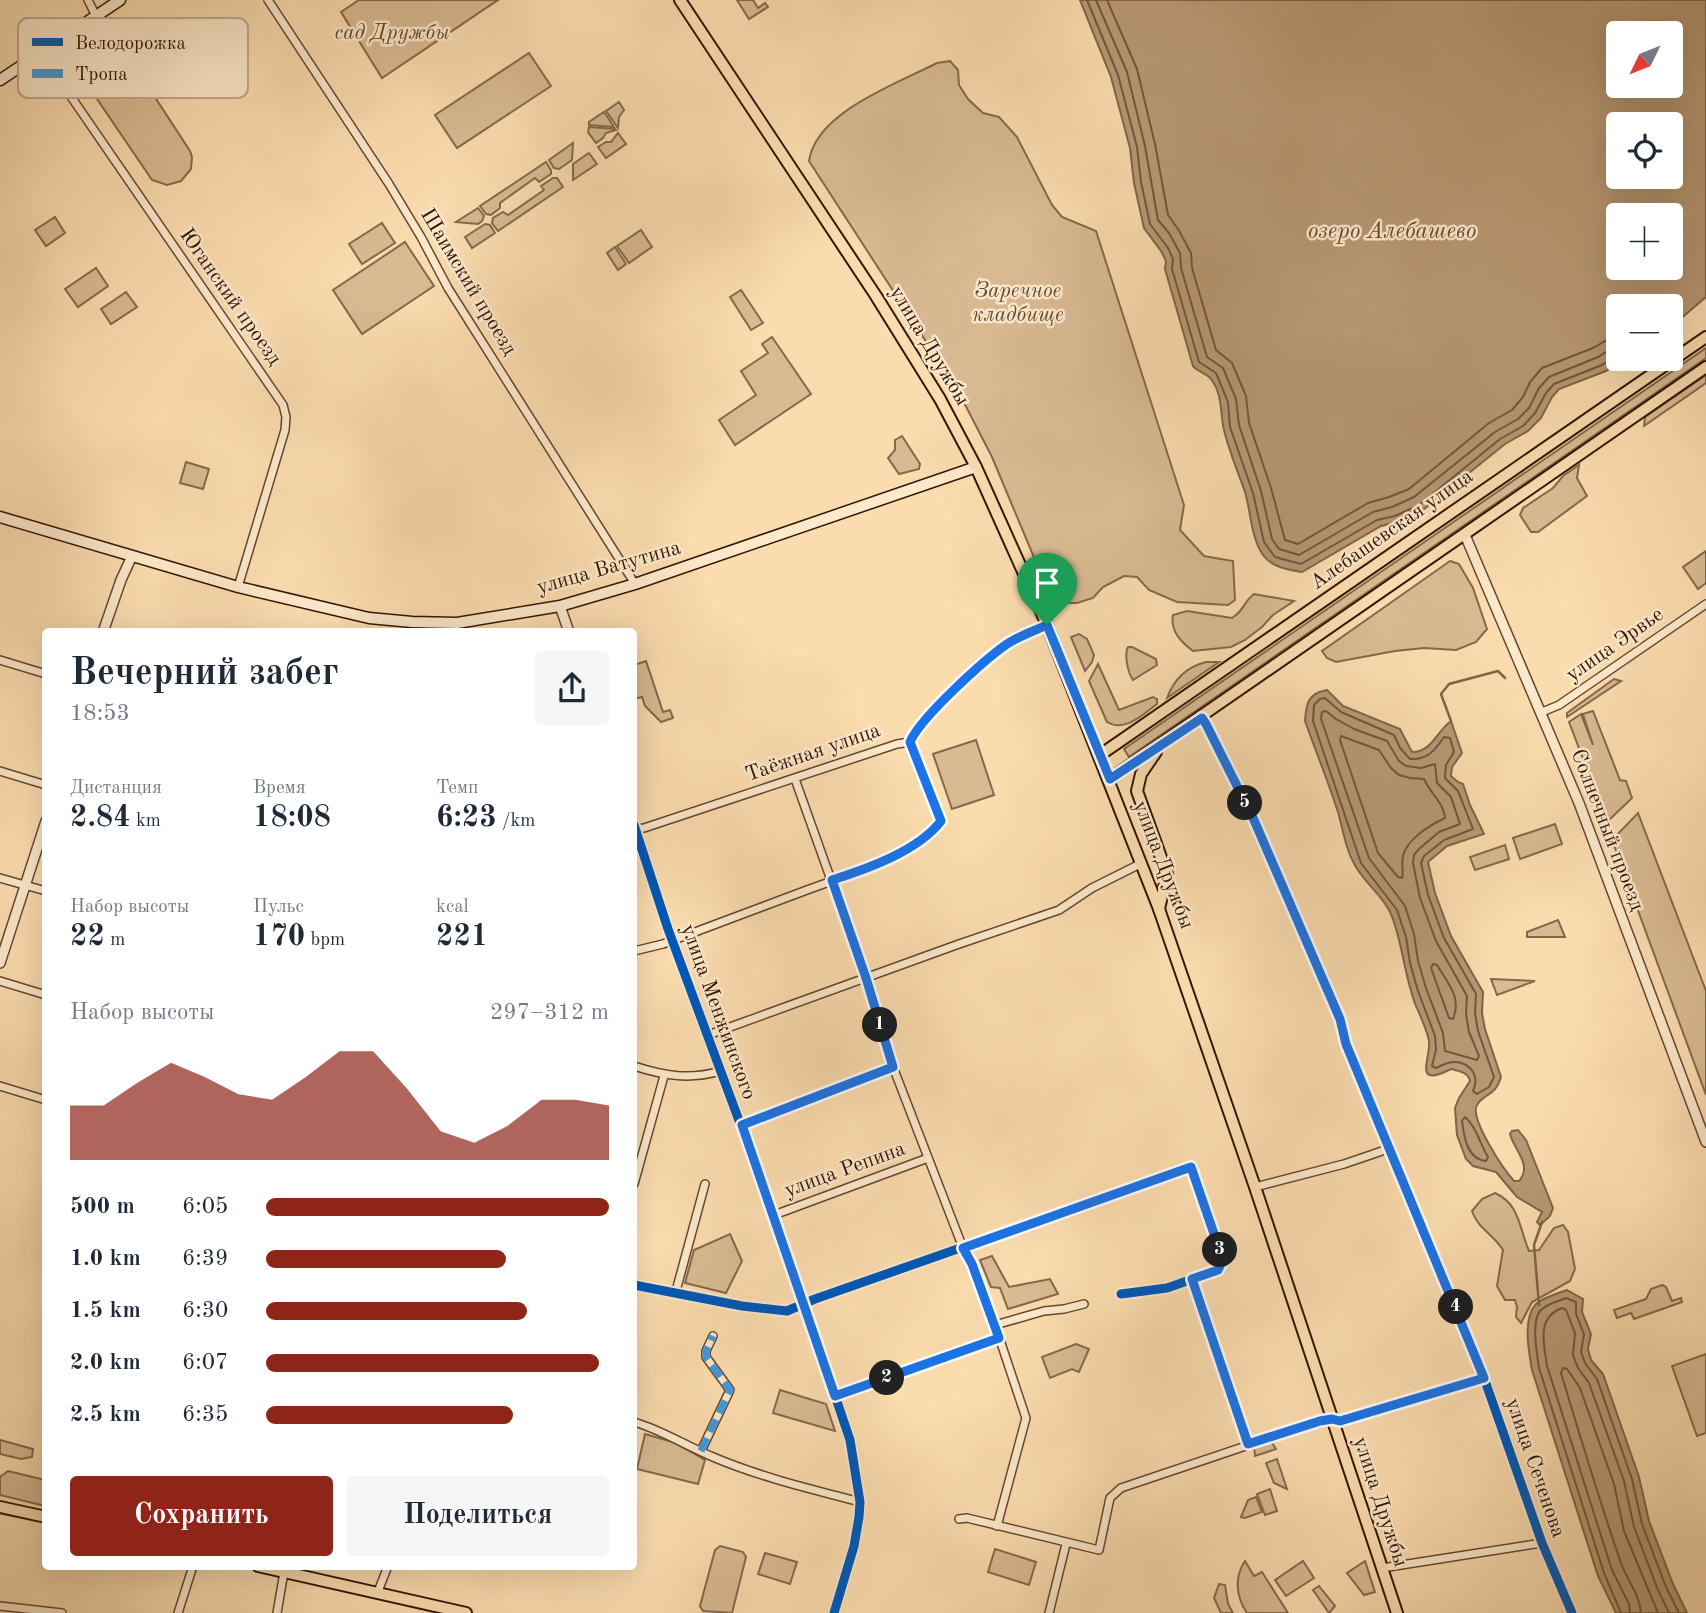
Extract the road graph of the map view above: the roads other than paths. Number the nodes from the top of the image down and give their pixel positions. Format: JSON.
{"nodes":[{"id":1,"x":88,"y":0,"type":"edge"},
{"id":2,"x":120,"y":0,"type":"edge"},
{"id":3,"x":268,"y":0,"type":"edge"},
{"id":4,"x":680,"y":0,"type":"edge"},
{"id":5,"x":96,"y":16,"type":"junction"},
{"id":6,"x":93,"y":18,"type":"edge"},
{"id":7,"x":18,"y":68,"type":"edge"},
{"id":8,"x":0,"y":80,"type":"edge"},
{"id":9,"x":72,"y":98,"type":"edge"},
{"id":10,"x":1706,"y":337,"type":"edge"},
{"id":11,"x":1706,"y":368,"type":"edge"},
{"id":12,"x":976,"y":467,"type":"junction"},
{"id":13,"x":0,"y":517,"type":"edge"},
{"id":14,"x":1465,"y":535,"type":"junction"},
{"id":15,"x":132,"y":556,"type":"junction"},
{"id":16,"x":635,"y":584,"type":"junction"},
{"id":17,"x":238,"y":587,"type":"junction"},
{"id":18,"x":1706,"y":604,"type":"edge"},
{"id":19,"x":560,"y":606,"type":"junction"},
{"id":20,"x":1047,"y":625,"type":"junction"},
{"id":21,"x":455,"y":627,"type":"edge"},
{"id":22,"x":104,"y":628,"type":"edge"},
{"id":23,"x":568,"y":628,"type":"edge"},
{"id":24,"x":0,"y":660,"type":"edge"},
{"id":25,"x":42,"y":673,"type":"edge"},
{"id":26,"x":1542,"y":712,"type":"junction"},
{"id":27,"x":1202,"y":718,"type":"junction"},
{"id":28,"x":910,"y":742,"type":"junction"},
{"id":29,"x":1157,"y":749,"type":"junction"},
{"id":30,"x":1100,"y":755,"type":"junction"},
{"id":31,"x":0,"y":771,"type":"edge"},
{"id":32,"x":794,"y":779,"type":"junction"},
{"id":33,"x":1110,"y":779,"type":"junction"},
{"id":34,"x":42,"y":784,"type":"edge"},
{"id":35,"x":637,"y":827,"type":"edge"},
{"id":36,"x":42,"y":833,"type":"edge"},
{"id":37,"x":637,"y":837,"type":"edge"},
{"id":38,"x":1142,"y":863,"type":"junction"},
{"id":39,"x":0,"y":878,"type":"edge"},
{"id":40,"x":832,"y":880,"type":"junction"},
{"id":41,"x":24,"y":885,"type":"junction"},
{"id":42,"x":42,"y":890,"type":"edge"},
{"id":43,"x":1160,"y":909,"type":"junction"},
{"id":44,"x":673,"y":940,"type":"junction"},
{"id":45,"x":637,"y":950,"type":"edge"},
{"id":46,"x":0,"y":962,"type":"edge"},
{"id":47,"x":866,"y":978,"type":"junction"},
{"id":48,"x":0,"y":981,"type":"edge"},
{"id":49,"x":42,"y":994,"type":"edge"},
{"id":50,"x":708,"y":1035,"type":"junction"},
{"id":51,"x":637,"y":1067,"type":"edge"},
{"id":52,"x":893,"y":1067,"type":"junction"},
{"id":53,"x":721,"y":1071,"type":"junction"},
{"id":54,"x":664,"y":1076,"type":"junction"},
{"id":55,"x":0,"y":1086,"type":"edge"},
{"id":56,"x":42,"y":1099,"type":"edge"},
{"id":57,"x":742,"y":1125,"type":"junction"},
{"id":58,"x":1706,"y":1142,"type":"edge"},
{"id":59,"x":1391,"y":1148,"type":"junction"},
{"id":60,"x":928,"y":1158,"type":"junction"},
{"id":61,"x":637,"y":1164,"type":"edge"},
{"id":62,"x":705,"y":1184,"type":"dead end"},
{"id":63,"x":1255,"y":1186,"type":"junction"},
{"id":64,"x":774,"y":1215,"type":"junction"},
{"id":65,"x":963,"y":1248,"type":"junction"},
{"id":66,"x":1192,"y":1279,"type":"junction"},
{"id":67,"x":637,"y":1285,"type":"edge"},
{"id":68,"x":677,"y":1292,"type":"junction"},
{"id":69,"x":1121,"y":1294,"type":"dead end"},
{"id":70,"x":804,"y":1304,"type":"junction"},
{"id":71,"x":1083,"y":1304,"type":"dead end"},
{"id":72,"x":995,"y":1325,"type":"junction"},
{"id":73,"x":713,"y":1336,"type":"dead end"},
{"id":74,"x":999,"y":1338,"type":"junction"},
{"id":75,"x":1484,"y":1378,"type":"junction"},
{"id":76,"x":835,"y":1396,"type":"junction"},
{"id":77,"x":1332,"y":1419,"type":"junction"},
{"id":78,"x":637,"y":1423,"type":"edge"},
{"id":79,"x":1248,"y":1444,"type":"junction"},
{"id":80,"x":701,"y":1451,"type":"junction"},
{"id":81,"x":860,"y":1502,"type":"junction"},
{"id":82,"x":0,"y":1507,"type":"edge"},
{"id":83,"x":42,"y":1516,"type":"edge"},
{"id":84,"x":959,"y":1520,"type":"dead end"},
{"id":85,"x":998,"y":1526,"type":"junction"},
{"id":86,"x":1542,"y":1543,"type":"junction"},
{"id":87,"x":1066,"y":1544,"type":"junction"},
{"id":88,"x":1382,"y":1568,"type":"junction"},
{"id":89,"x":192,"y":1570,"type":"edge"},
{"id":90,"x":275,"y":1570,"type":"edge"},
{"id":91,"x":386,"y":1570,"type":"edge"},
{"id":92,"x":284,"y":1572,"type":"junction"},
{"id":93,"x":377,"y":1594,"type":"junction"},
{"id":94,"x":0,"y":1606,"type":"edge"},
{"id":95,"x":62,"y":1613,"type":"edge"},
{"id":96,"x":178,"y":1613,"type":"edge"},
{"id":97,"x":277,"y":1613,"type":"edge"},
{"id":98,"x":466,"y":1613,"type":"edge"},
{"id":99,"x":834,"y":1613,"type":"edge"},
{"id":100,"x":1049,"y":1613,"type":"edge"},
{"id":101,"x":1397,"y":1613,"type":"edge"},
{"id":102,"x":1572,"y":1613,"type":"edge"}],
"edges":[{"from":1,"to":5,"type":"street"},
{"from":2,"to":5,"type":"main road"},
{"from":3,"to":16,"type":"street","name":"Шаимский проезд"},
{"from":4,"to":12,"type":"main road","name":"улица Дружбы"},
{"from":5,"to":6,"type":"main road"},
{"from":7,"to":8,"type":"main road"},
{"from":9,"to":17,"type":"street","name":"Юганский проезд"},
{"from":10,"to":30,"type":"main road","name":"Алебашевская улица"},
{"from":11,"to":14,"type":"main road"},
{"from":12,"to":16,"type":"main road","name":"улица Ватутина"},
{"from":12,"to":20,"type":"main road","name":"улица Дружбы"},
{"from":13,"to":15,"type":"main road","name":"улица Ватутина"},
{"from":14,"to":26,"type":"street","name":"Солнечный проезд"},
{"from":14,"to":27,"type":"main road"},
{"from":15,"to":17,"type":"main road","name":"улица Ватутина"},
{"from":15,"to":22,"type":"street"},
{"from":16,"to":19,"type":"main road","name":"улица Ватутина"},
{"from":17,"to":21,"type":"main road","name":"улица Ватутина"},
{"from":18,"to":26,"type":"street","name":"улица Эрвье"},
{"from":19,"to":21,"type":"main road","name":"улица Ватутина"},
{"from":19,"to":23,"type":"street"},
{"from":20,"to":28,"type":"street","name":"Таёжная улица"},
{"from":20,"to":30,"type":"main road","name":"улица Дружбы"},
{"from":24,"to":25,"type":"street"},
{"from":26,"to":58,"type":"street","name":"Солнечный проезд"},
{"from":27,"to":29,"type":"main road"},
{"from":27,"to":59,"type":"street","name":"улица Сеченова"},
{"from":28,"to":32,"type":"street","name":"Таёжная улица"},
{"from":28,"to":40,"type":"street"},
{"from":29,"to":33,"type":"main road"},
{"from":29,"to":43,"type":"main road"},
{"from":30,"to":33,"type":"main road","name":"улица Дружбы"},
{"from":31,"to":34,"type":"street"},
{"from":32,"to":35,"type":"street","name":"Таёжная улица"},
{"from":32,"to":40,"type":"street"},
{"from":33,"to":38,"type":"main road","name":"улица Дружбы"},
{"from":36,"to":41,"type":"street"},
{"from":37,"to":44,"type":"street","name":"улица Менжинского"},
{"from":38,"to":43,"type":"main road","name":"улица Дружбы"},
{"from":38,"to":47,"type":"street"},
{"from":39,"to":41,"type":"street"},
{"from":40,"to":44,"type":"street"},
{"from":40,"to":47,"type":"street"},
{"from":41,"to":42,"type":"street"},
{"from":41,"to":46,"type":"street"},
{"from":43,"to":63,"type":"main road","name":"улица Дружбы"},
{"from":44,"to":45,"type":"street"},
{"from":44,"to":50,"type":"street","name":"улица Менжинского"},
{"from":47,"to":50,"type":"street"},
{"from":47,"to":52,"type":"street"},
{"from":48,"to":49,"type":"street"},
{"from":50,"to":53,"type":"street","name":"улица Менжинского"},
{"from":51,"to":54,"type":"street"},
{"from":52,"to":57,"type":"street"},
{"from":52,"to":60,"type":"street"},
{"from":53,"to":54,"type":"street"},
{"from":53,"to":57,"type":"street","name":"улица Менжинского"},
{"from":54,"to":61,"type":"street"},
{"from":55,"to":56,"type":"street"},
{"from":57,"to":64,"type":"street","name":"улица Менжинского"},
{"from":59,"to":63,"type":"street"},
{"from":59,"to":75,"type":"street","name":"улица Сеченова"},
{"from":60,"to":64,"type":"street","name":"улица Репина"},
{"from":60,"to":65,"type":"street"},
{"from":62,"to":68,"type":"street"},
{"from":63,"to":77,"type":"main road","name":"улица Дружбы"},
{"from":64,"to":70,"type":"street","name":"улица Менжинского"},
{"from":65,"to":66,"type":"street"},
{"from":65,"to":70,"type":"street"},
{"from":65,"to":72,"type":"street"},
{"from":66,"to":69,"type":"street"},
{"from":66,"to":79,"type":"street"},
{"from":67,"to":68,"type":"street"},
{"from":68,"to":70,"type":"street"},
{"from":70,"to":76,"type":"street","name":"улица Менжинского"},
{"from":71,"to":72,"type":"street"},
{"from":72,"to":74,"type":"street"},
{"from":73,"to":80,"type":"street"},
{"from":74,"to":76,"type":"street"},
{"from":74,"to":85,"type":"street"},
{"from":75,"to":77,"type":"street"},
{"from":75,"to":86,"type":"street","name":"улица Сеченова"},
{"from":76,"to":81,"type":"street","name":"улица Менжинского"},
{"from":77,"to":79,"type":"street"},
{"from":77,"to":88,"type":"main road","name":"улица Дружбы"},
{"from":78,"to":80,"type":"street"},
{"from":79,"to":87,"type":"street"},
{"from":80,"to":81,"type":"street"},
{"from":81,"to":99,"type":"street","name":"улица Менжинского"},
{"from":82,"to":83,"type":"main road"},
{"from":84,"to":85,"type":"street"},
{"from":85,"to":87,"type":"street"},
{"from":86,"to":88,"type":"street"},
{"from":86,"to":102,"type":"street","name":"улица Сеченова"},
{"from":87,"to":100,"type":"street"},
{"from":88,"to":101,"type":"main road","name":"улица Дружбы"},
{"from":89,"to":96,"type":"street"},
{"from":90,"to":92,"type":"main road"},
{"from":91,"to":93,"type":"street"},
{"from":92,"to":93,"type":"main road"},
{"from":92,"to":97,"type":"street"},
{"from":93,"to":98,"type":"main road"},
{"from":94,"to":95,"type":"street"}]}
